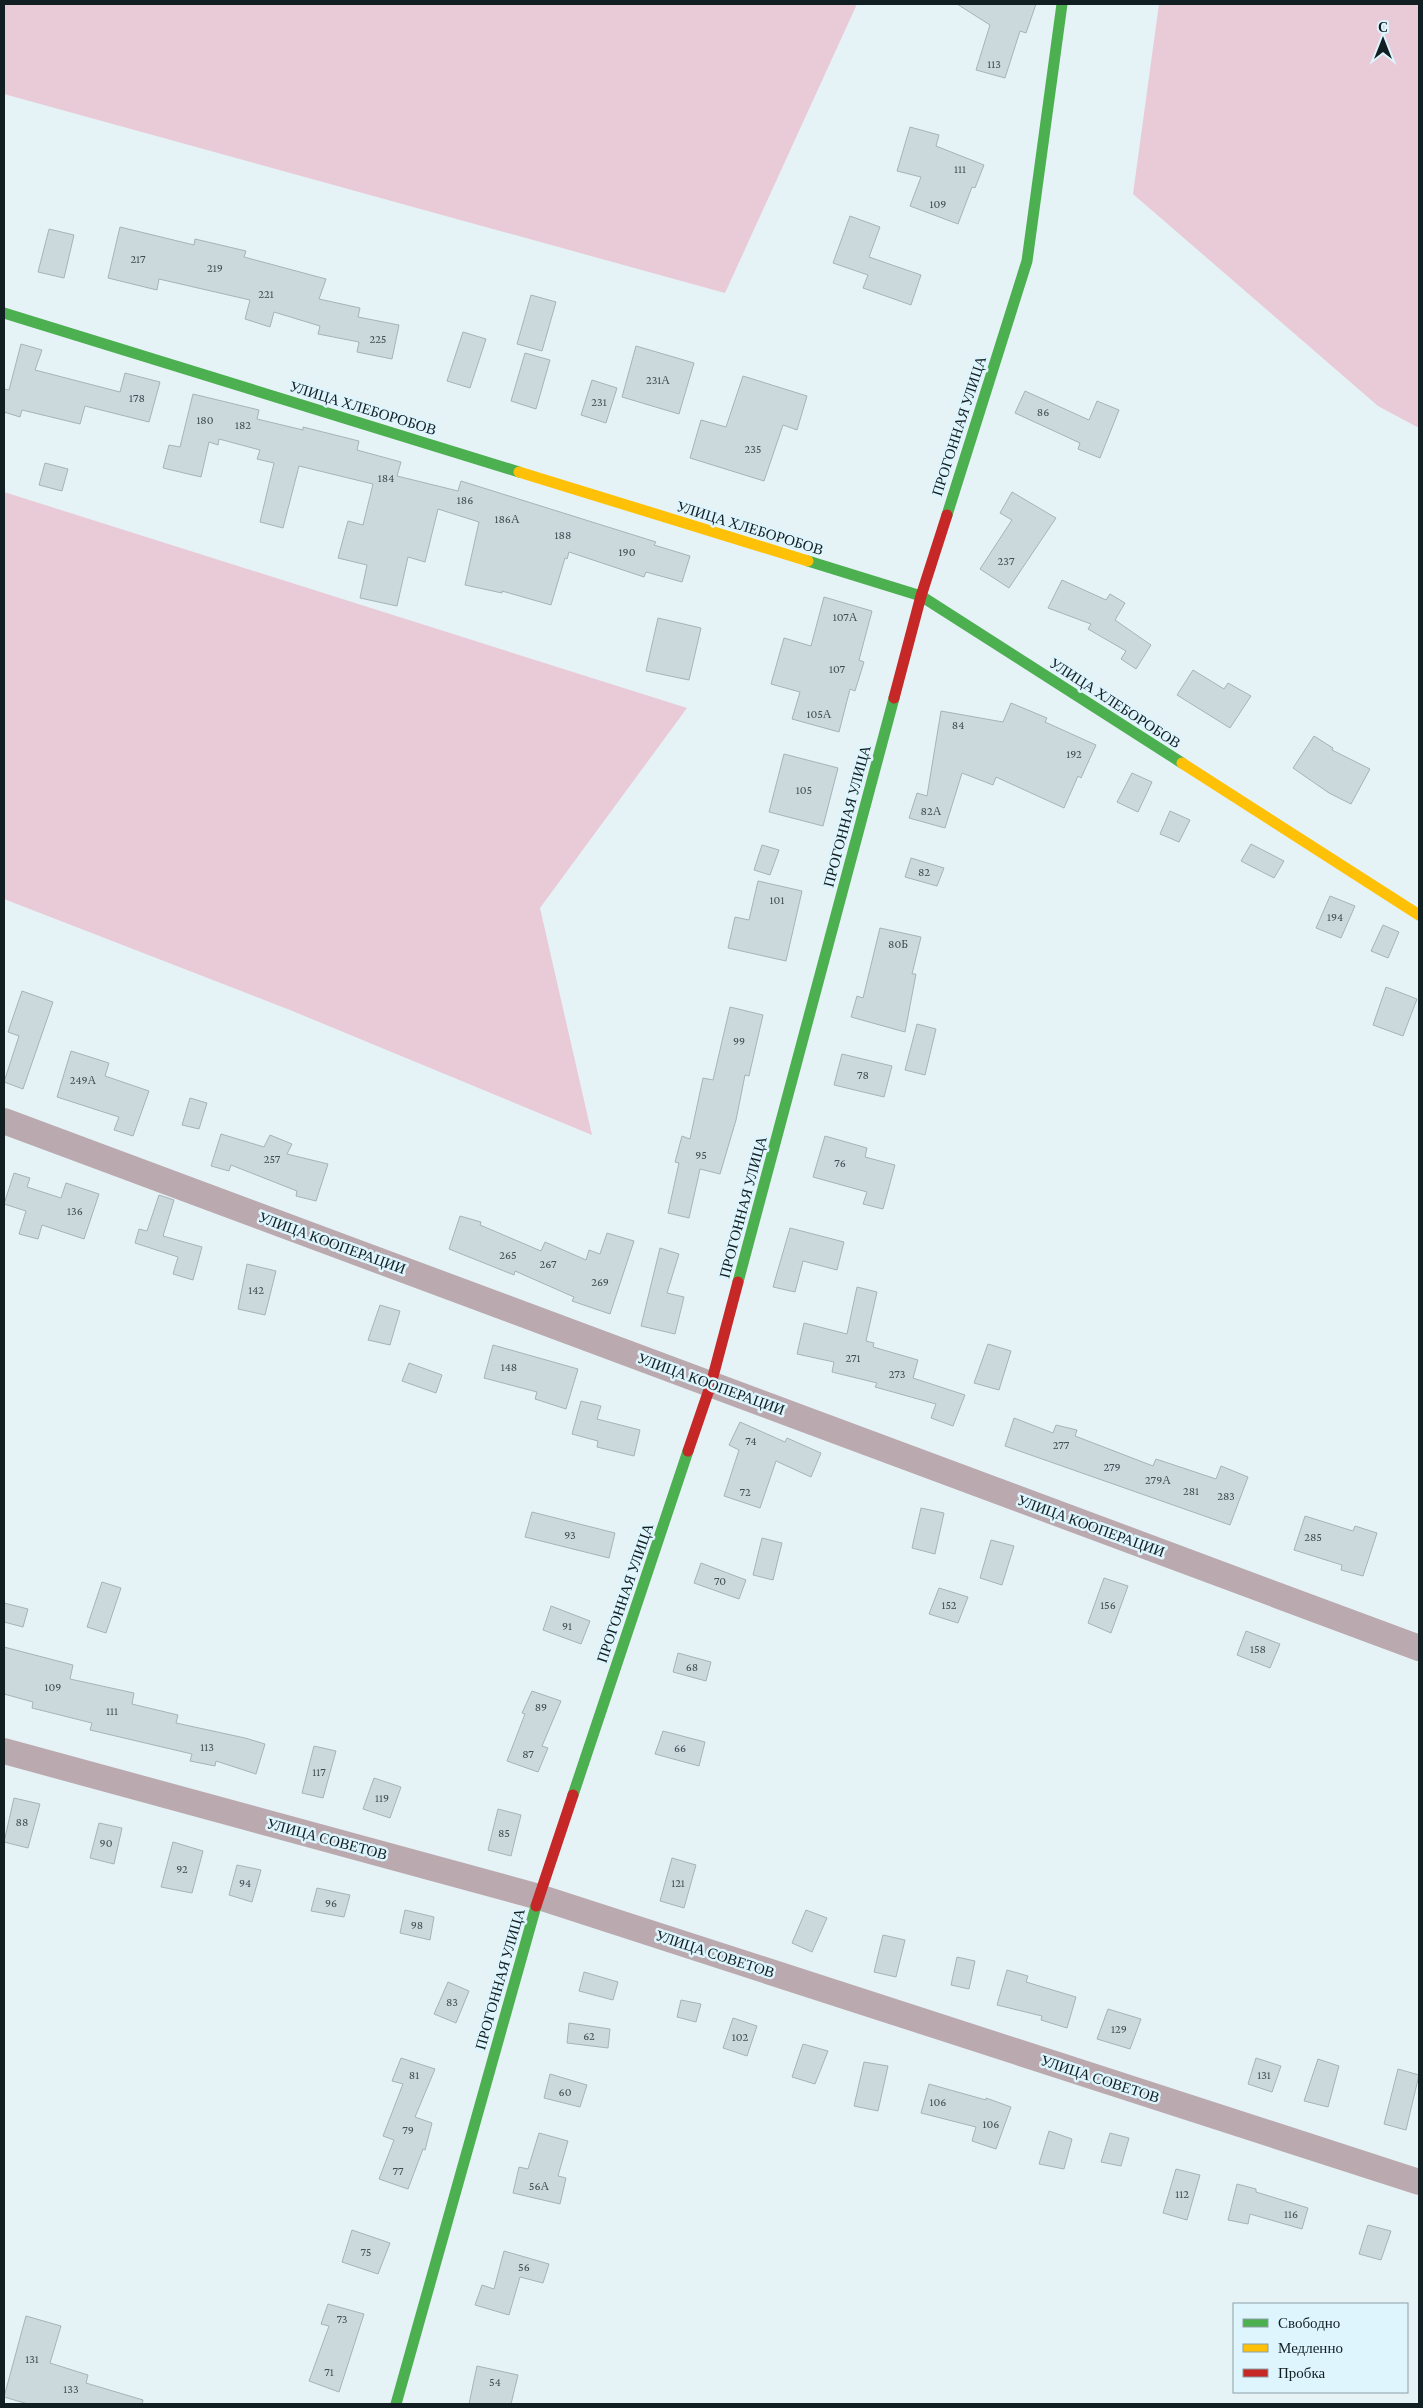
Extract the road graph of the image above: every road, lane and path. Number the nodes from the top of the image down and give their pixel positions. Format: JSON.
{"nodes":[{"id":1,"x":1062,"y":4,"type":"edge"},
{"id":2,"x":4,"y":314,"type":"edge"},
{"id":3,"x":921,"y":596,"type":"junction"},
{"id":4,"x":1419,"y":915,"type":"edge"},
{"id":5,"x":4,"y":1121,"type":"edge"},
{"id":6,"x":711,"y":1384,"type":"junction"},
{"id":7,"x":1419,"y":1648,"type":"edge"},
{"id":8,"x":4,"y":1751,"type":"edge"},
{"id":9,"x":539,"y":1897,"type":"junction"},
{"id":10,"x":1419,"y":2182,"type":"edge"},
{"id":11,"x":396,"y":2404,"type":"edge"}],
"edges":[{"from":1,"to":3,"type":"street","name":"ПРОГОННАЯ УЛИЦА"},
{"from":2,"to":3,"type":"street","name":"УЛИЦА ХЛЕБОРОБОВ"},
{"from":3,"to":4,"type":"street","name":"УЛИЦА ХЛЕБОРОБОВ"},
{"from":3,"to":6,"type":"street","name":"ПРОГОННАЯ УЛИЦА"},
{"from":5,"to":6,"type":"street","name":"УЛИЦА КООПЕРАЦИИ"},
{"from":6,"to":7,"type":"street","name":"УЛИЦА КООПЕРАЦИИ"},
{"from":6,"to":9,"type":"street","name":"ПРОГОННАЯ УЛИЦА"},
{"from":8,"to":9,"type":"street","name":"УЛИЦА СОВЕТОВ"},
{"from":9,"to":10,"type":"street","name":"УЛИЦА СОВЕТОВ"},
{"from":9,"to":11,"type":"street","name":"ПРОГОННАЯ УЛИЦА"}]}
